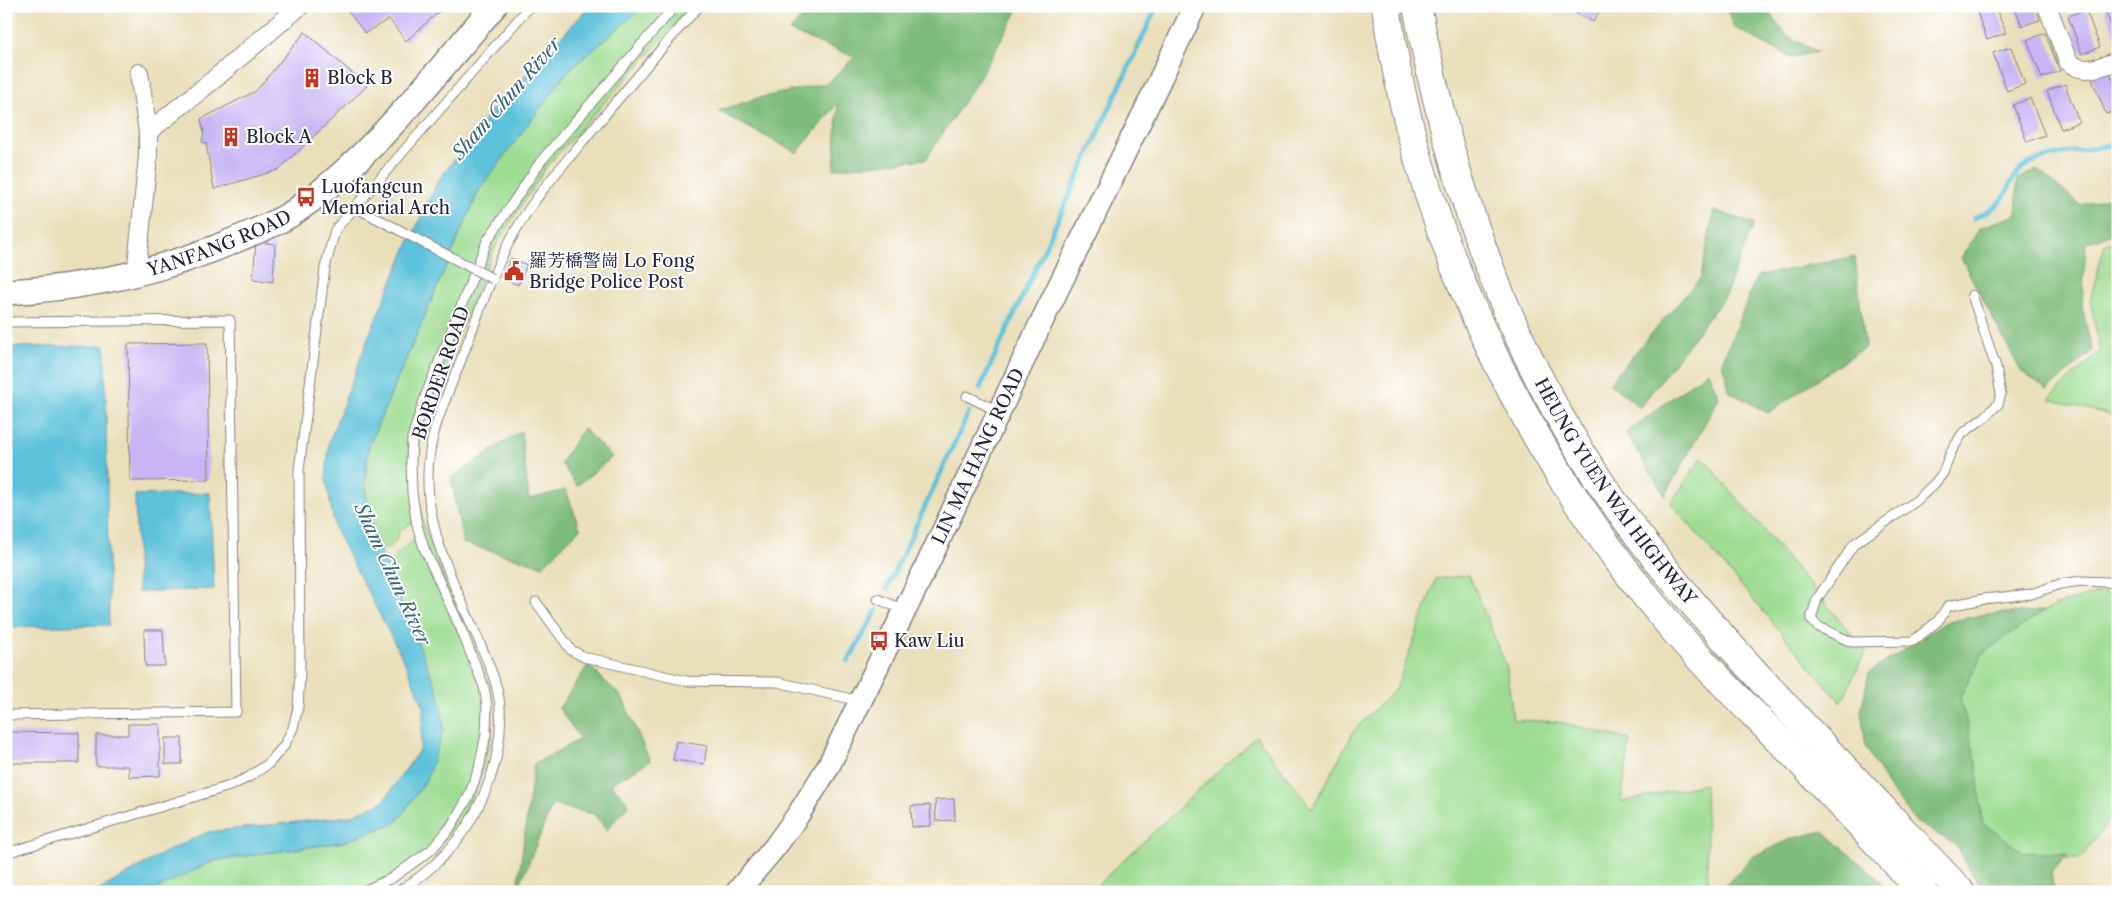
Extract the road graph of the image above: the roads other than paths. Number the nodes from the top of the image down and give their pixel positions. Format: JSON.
{"nodes":[{"id":1,"x":300,"y":6,"type":"edge"},
{"id":2,"x":494,"y":6,"type":"edge"},
{"id":3,"x":530,"y":6,"type":"edge"},
{"id":4,"x":675,"y":6,"type":"edge"},
{"id":5,"x":698,"y":6,"type":"edge"},
{"id":6,"x":1195,"y":6,"type":"edge"},
{"id":7,"x":1417,"y":6,"type":"edge"},
{"id":8,"x":2048,"y":6,"type":"edge"},
{"id":9,"x":1386,"y":8,"type":"edge"},
{"id":10,"x":2118,"y":60,"type":"edge"},
{"id":11,"x":139,"y":73,"type":"dead end"},
{"id":12,"x":148,"y":132,"type":"junction"},
{"id":13,"x":355,"y":207,"type":"junction"},
{"id":14,"x":136,"y":275,"type":"junction"},
{"id":15,"x":493,"y":279,"type":"junction"},
{"id":16,"x":6,"y":292,"type":"edge"},
{"id":17,"x":1972,"y":294,"type":"dead end"},
{"id":18,"x":6,"y":322,"type":"edge"},
{"id":19,"x":967,"y":396,"type":"dead end"},
{"id":20,"x":999,"y":412,"type":"junction"},
{"id":21,"x":2118,"y":586,"type":"edge"},
{"id":22,"x":878,"y":599,"type":"dead end"},
{"id":23,"x":536,"y":602,"type":"dead end"},
{"id":24,"x":904,"y":610,"type":"junction"},
{"id":25,"x":860,"y":701,"type":"junction"},
{"id":26,"x":6,"y":715,"type":"edge"},
{"id":27,"x":6,"y":853,"type":"edge"},
{"id":28,"x":361,"y":892,"type":"edge"},
{"id":29,"x":397,"y":892,"type":"edge"},
{"id":30,"x":737,"y":892,"type":"edge"},
{"id":31,"x":1923,"y":892,"type":"edge"},
{"id":32,"x":1961,"y":892,"type":"edge"}],
"edges":[{"from":1,"to":12,"type":"street"},
{"from":2,"to":14,"type":"main road","name":"YANFANG ROAD"},
{"from":3,"to":13,"type":"lane"},
{"from":4,"to":28,"type":"lane"},
{"from":5,"to":15,"type":"lane","name":"BORDER ROAD"},
{"from":6,"to":20,"type":"street","name":"LIN MA HANG ROAD"},
{"from":7,"to":32,"type":"highway","name":"HEUNG YUEN WAI HIGHWAY"},
{"from":8,"to":10,"type":"street"},
{"from":9,"to":31,"type":"highway","name":"HEUNG YUEN WAI HIGHWAY"},
{"from":11,"to":12,"type":"street"},
{"from":12,"to":14,"type":"street"},
{"from":13,"to":15,"type":"lane","bridge":true},
{"from":13,"to":27,"type":"lane"},
{"from":14,"to":16,"type":"main road","name":"YANFANG ROAD"},
{"from":15,"to":29,"type":"lane","name":"BORDER ROAD"},
{"from":17,"to":21,"type":"lane"},
{"from":18,"to":26,"type":"lane"},
{"from":19,"to":20,"type":"lane"},
{"from":20,"to":24,"type":"street","name":"LIN MA HANG ROAD"},
{"from":22,"to":24,"type":"lane"},
{"from":23,"to":25,"type":"lane"},
{"from":24,"to":25,"type":"street","name":"LIN MA HANG ROAD"},
{"from":25,"to":30,"type":"street","name":"LIN MA HANG ROAD"}]}
